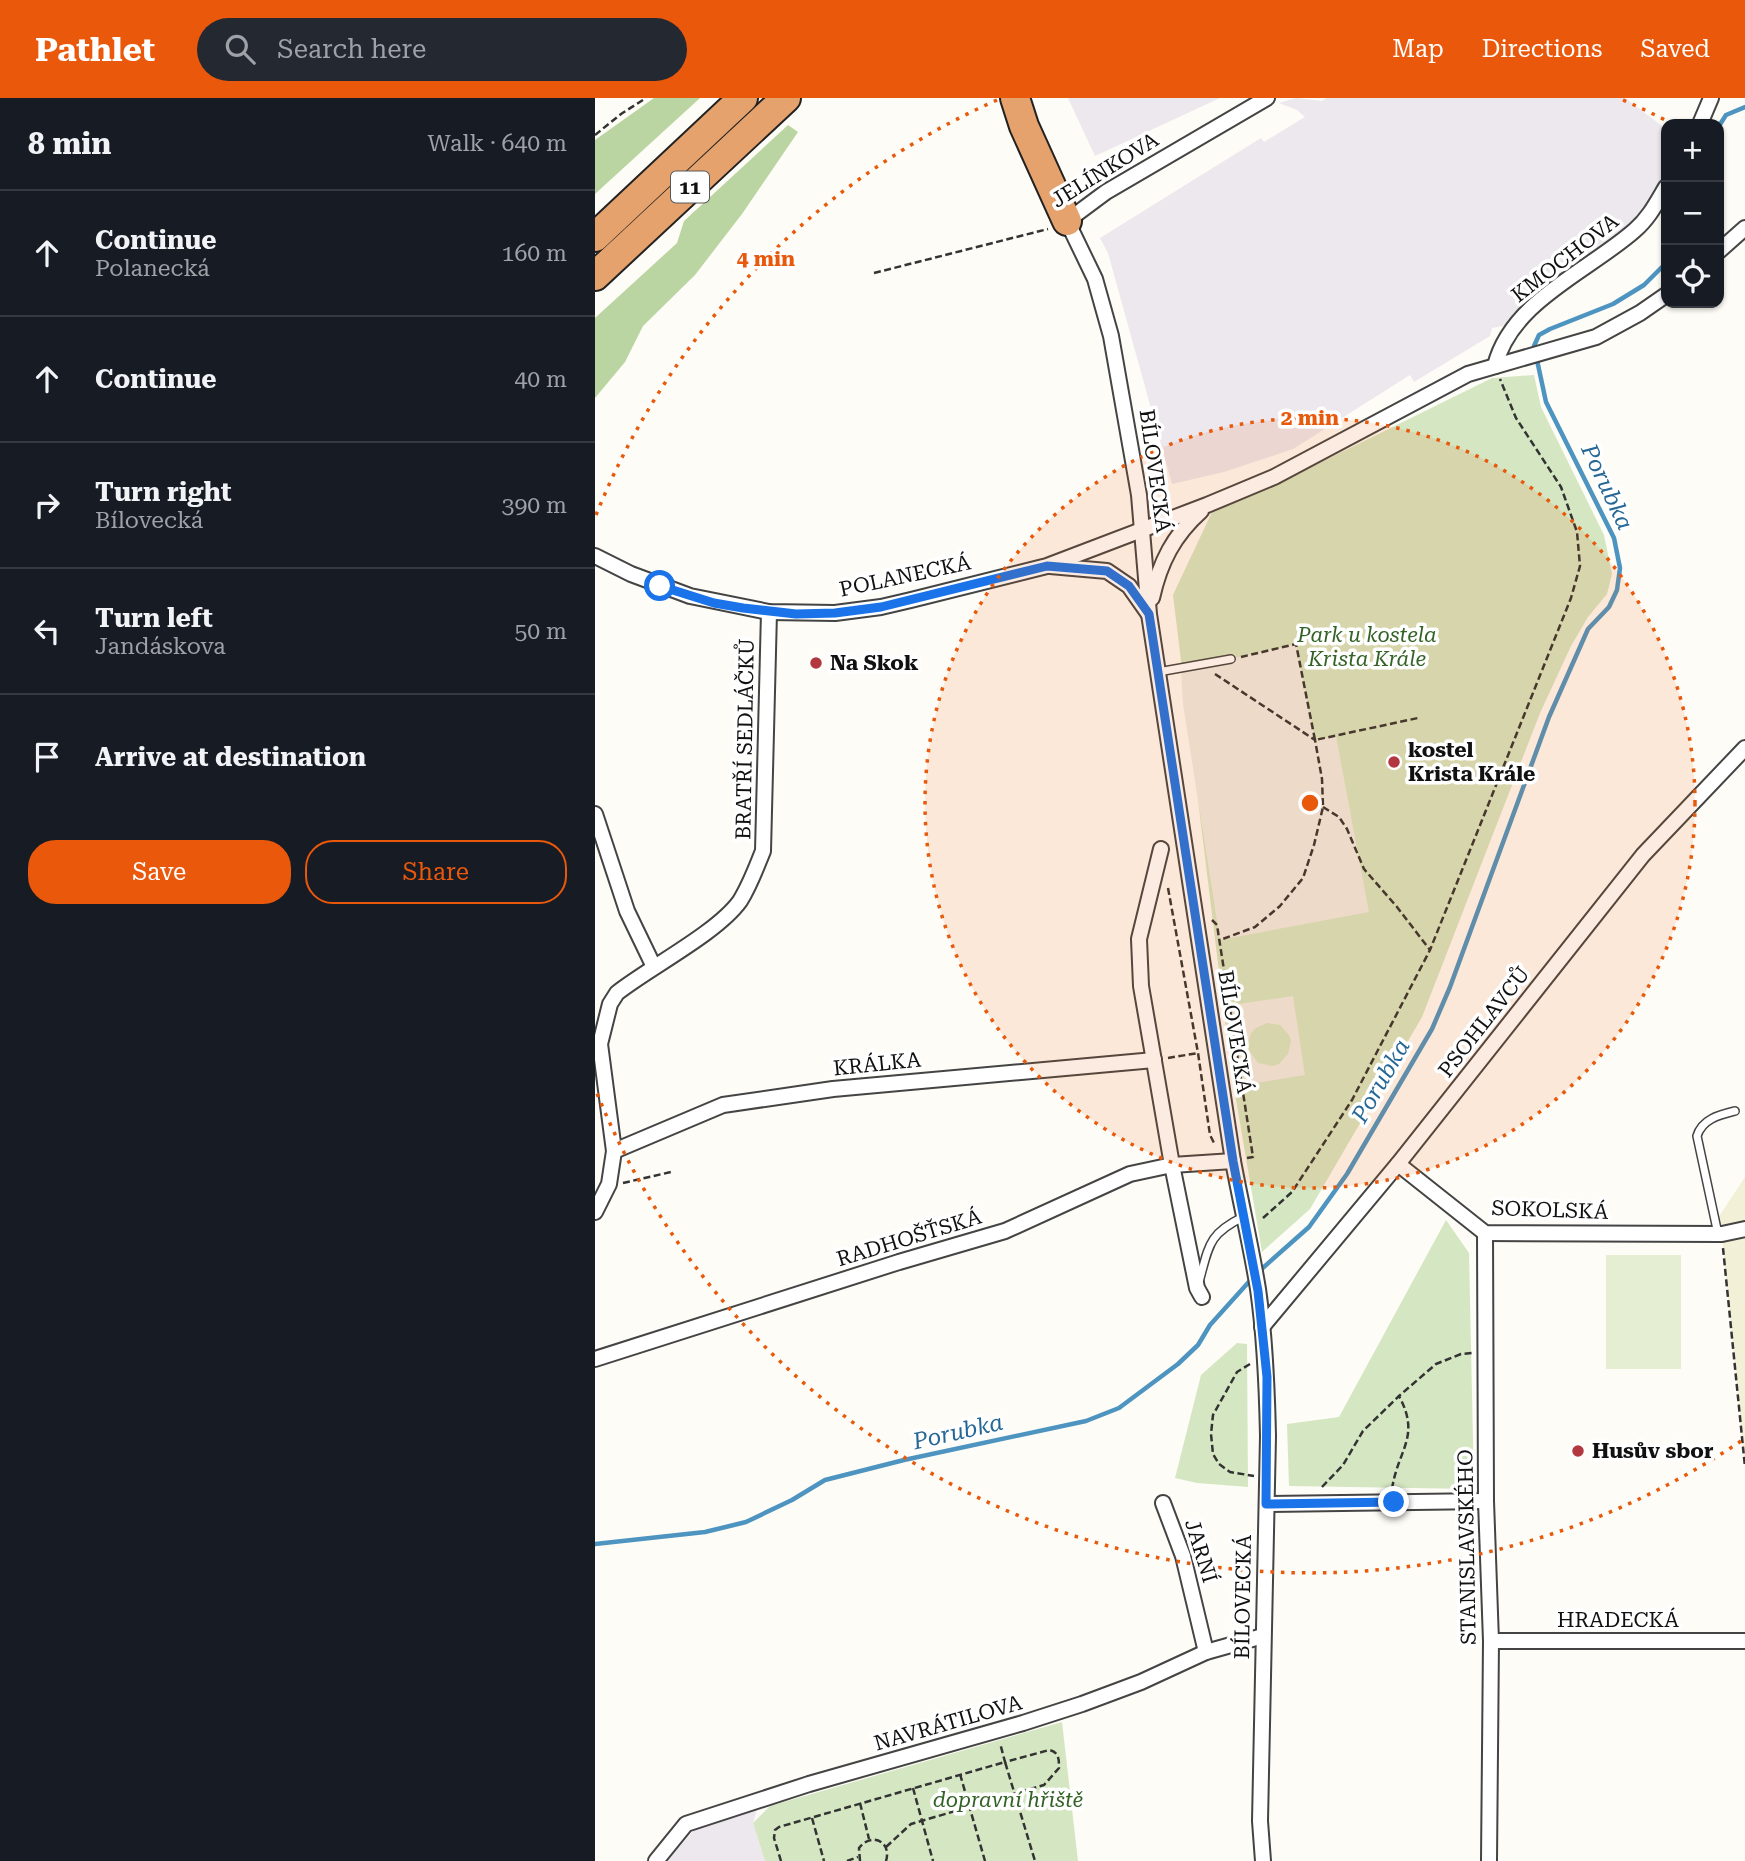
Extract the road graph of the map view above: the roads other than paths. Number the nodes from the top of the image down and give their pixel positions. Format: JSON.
{"nodes":[{"id":1,"x":743,"y":98,"type":"edge"},
{"id":2,"x":786,"y":98,"type":"edge"},
{"id":3,"x":1015,"y":98,"type":"edge"},
{"id":4,"x":1267,"y":98,"type":"edge"},
{"id":5,"x":1711,"y":98,"type":"edge"},
{"id":6,"x":1702,"y":119,"type":"edge"},
{"id":7,"x":1661,"y":195,"type":"edge"},
{"id":8,"x":1067,"y":221,"type":"junction"},
{"id":9,"x":1745,"y":228,"type":"edge"},
{"id":10,"x":595,"y":237,"type":"edge"},
{"id":11,"x":1724,"y":247,"type":"edge"},
{"id":12,"x":595,"y":275,"type":"edge"},
{"id":13,"x":1661,"y":298,"type":"edge"},
{"id":14,"x":1495,"y":366,"type":"junction"},
{"id":15,"x":1207,"y":505,"type":"junction"},
{"id":16,"x":1143,"y":531,"type":"junction"},
{"id":17,"x":595,"y":556,"type":"edge"},
{"id":18,"x":1047,"y":566,"type":"junction"},
{"id":19,"x":769,"y":612,"type":"junction"},
{"id":20,"x":1149,"y":614,"type":"junction"},
{"id":21,"x":1231,"y":659,"type":"road end"},
{"id":22,"x":1159,"y":672,"type":"junction"},
{"id":23,"x":1745,"y":748,"type":"edge"},
{"id":24,"x":595,"y":814,"type":"edge"},
{"id":25,"x":1161,"y":849,"type":"road end"},
{"id":26,"x":654,"y":967,"type":"junction"},
{"id":27,"x":1154,"y":1060,"type":"junction"},
{"id":28,"x":600,"y":1076,"type":"edge"},
{"id":29,"x":1735,"y":1111,"type":"dead end"},
{"id":30,"x":614,"y":1151,"type":"junction"},
{"id":31,"x":1228,"y":1161,"type":"junction"},
{"id":32,"x":1398,"y":1164,"type":"junction"},
{"id":33,"x":1172,"y":1165,"type":"junction"},
{"id":34,"x":595,"y":1212,"type":"edge"},
{"id":35,"x":1243,"y":1217,"type":"junction"},
{"id":36,"x":1745,"y":1229,"type":"edge"},
{"id":37,"x":1485,"y":1233,"type":"junction"},
{"id":38,"x":1720,"y":1234,"type":"junction"},
{"id":39,"x":1199,"y":1293,"type":"joint"},
{"id":40,"x":1262,"y":1327,"type":"junction"},
{"id":41,"x":595,"y":1359,"type":"edge"},
{"id":42,"x":1486,"y":1502,"type":"junction"},
{"id":43,"x":1163,"y":1503,"type":"dead end"},
{"id":44,"x":1266,"y":1504,"type":"junction"},
{"id":45,"x":1263,"y":1636,"type":"junction"},
{"id":46,"x":1491,"y":1641,"type":"junction"},
{"id":47,"x":1745,"y":1641,"type":"edge"},
{"id":48,"x":1206,"y":1652,"type":"junction"},
{"id":49,"x":656,"y":1861,"type":"edge"},
{"id":50,"x":1263,"y":1861,"type":"edge"},
{"id":51,"x":1489,"y":1861,"type":"edge"}],
"edges":[{"from":1,"to":10,"type":"highway","number":"11"},
{"from":2,"to":12,"type":"highway","number":"11"},
{"from":3,"to":8,"type":"highway"},
{"from":4,"to":8,"type":"street","name":"JELÍNKOVA"},
{"from":5,"to":6,"type":"street"},
{"from":7,"to":14,"type":"street","name":"KMOCHOVA"},
{"from":8,"to":16,"type":"street","name":"BÍLOVECKÁ"},
{"from":9,"to":11,"type":"street"},
{"from":13,"to":14,"type":"street","name":"POLANECKÁ"},
{"from":14,"to":15,"type":"street","name":"POLANECKÁ"},
{"from":15,"to":16,"type":"street","name":"POLANECKÁ"},
{"from":15,"to":20,"type":"street"},
{"from":16,"to":18,"type":"street","name":"POLANECKÁ"},
{"from":16,"to":20,"type":"street","name":"BÍLOVECKÁ"},
{"from":17,"to":19,"type":"street","name":"POLANECKÁ"},
{"from":18,"to":19,"type":"street","name":"POLANECKÁ"},
{"from":18,"to":20,"type":"street"},
{"from":19,"to":26,"type":"street","name":"BRATŘÍ SEDLÁČKŮ"},
{"from":20,"to":22,"type":"street","name":"BÍLOVECKÁ"},
{"from":21,"to":22,"type":"lane"},
{"from":22,"to":31,"type":"street","name":"BÍLOVECKÁ"},
{"from":23,"to":32,"type":"street","name":"PSOHLAVCŮ"},
{"from":24,"to":26,"type":"street"},
{"from":25,"to":27,"type":"street"},
{"from":26,"to":28,"type":"street","name":"BRATŘÍ SEDLÁČKŮ"},
{"from":27,"to":30,"type":"street","name":"KRÁLKA"},
{"from":27,"to":33,"type":"street"},
{"from":28,"to":30,"type":"street","name":"BRATŘÍ SEDLÁČKŮ"},
{"from":29,"to":38,"type":"lane"},
{"from":30,"to":34,"type":"street","name":"BRATŘÍ SEDLÁČKŮ"},
{"from":31,"to":33,"type":"street","name":"RADHOŠŤSKÁ"},
{"from":31,"to":35,"type":"street","name":"BÍLOVECKÁ"},
{"from":32,"to":37,"type":"street","name":"SOKOLSKÁ"},
{"from":32,"to":40,"type":"street","name":"PSOHLAVCŮ"},
{"from":33,"to":39,"type":"street"},
{"from":33,"to":41,"type":"street","name":"RADHOŠŤSKÁ"},
{"from":35,"to":39,"type":"lane"},
{"from":35,"to":40,"type":"street","name":"BÍLOVECKÁ"},
{"from":36,"to":38,"type":"street","name":"SOKOLSKÁ"},
{"from":37,"to":38,"type":"street","name":"SOKOLSKÁ"},
{"from":37,"to":42,"type":"street","name":"STANISLAVSKÉHO"},
{"from":40,"to":44,"type":"street","name":"BÍLOVECKÁ"},
{"from":42,"to":44,"type":"street"},
{"from":42,"to":46,"type":"street","name":"STANISLAVSKÉHO"},
{"from":43,"to":48,"type":"street","name":"JARNÍ"},
{"from":44,"to":45,"type":"street","name":"BÍLOVECKÁ"},
{"from":45,"to":48,"type":"street","name":"NAVRÁTILOVA"},
{"from":45,"to":50,"type":"street","name":"BÍLOVECKÁ"},
{"from":46,"to":47,"type":"street","name":"HRADECKÁ"},
{"from":46,"to":51,"type":"street","name":"STANISLAVSKÉHO"},
{"from":48,"to":49,"type":"street","name":"NAVRÁTILOVA"}]}
